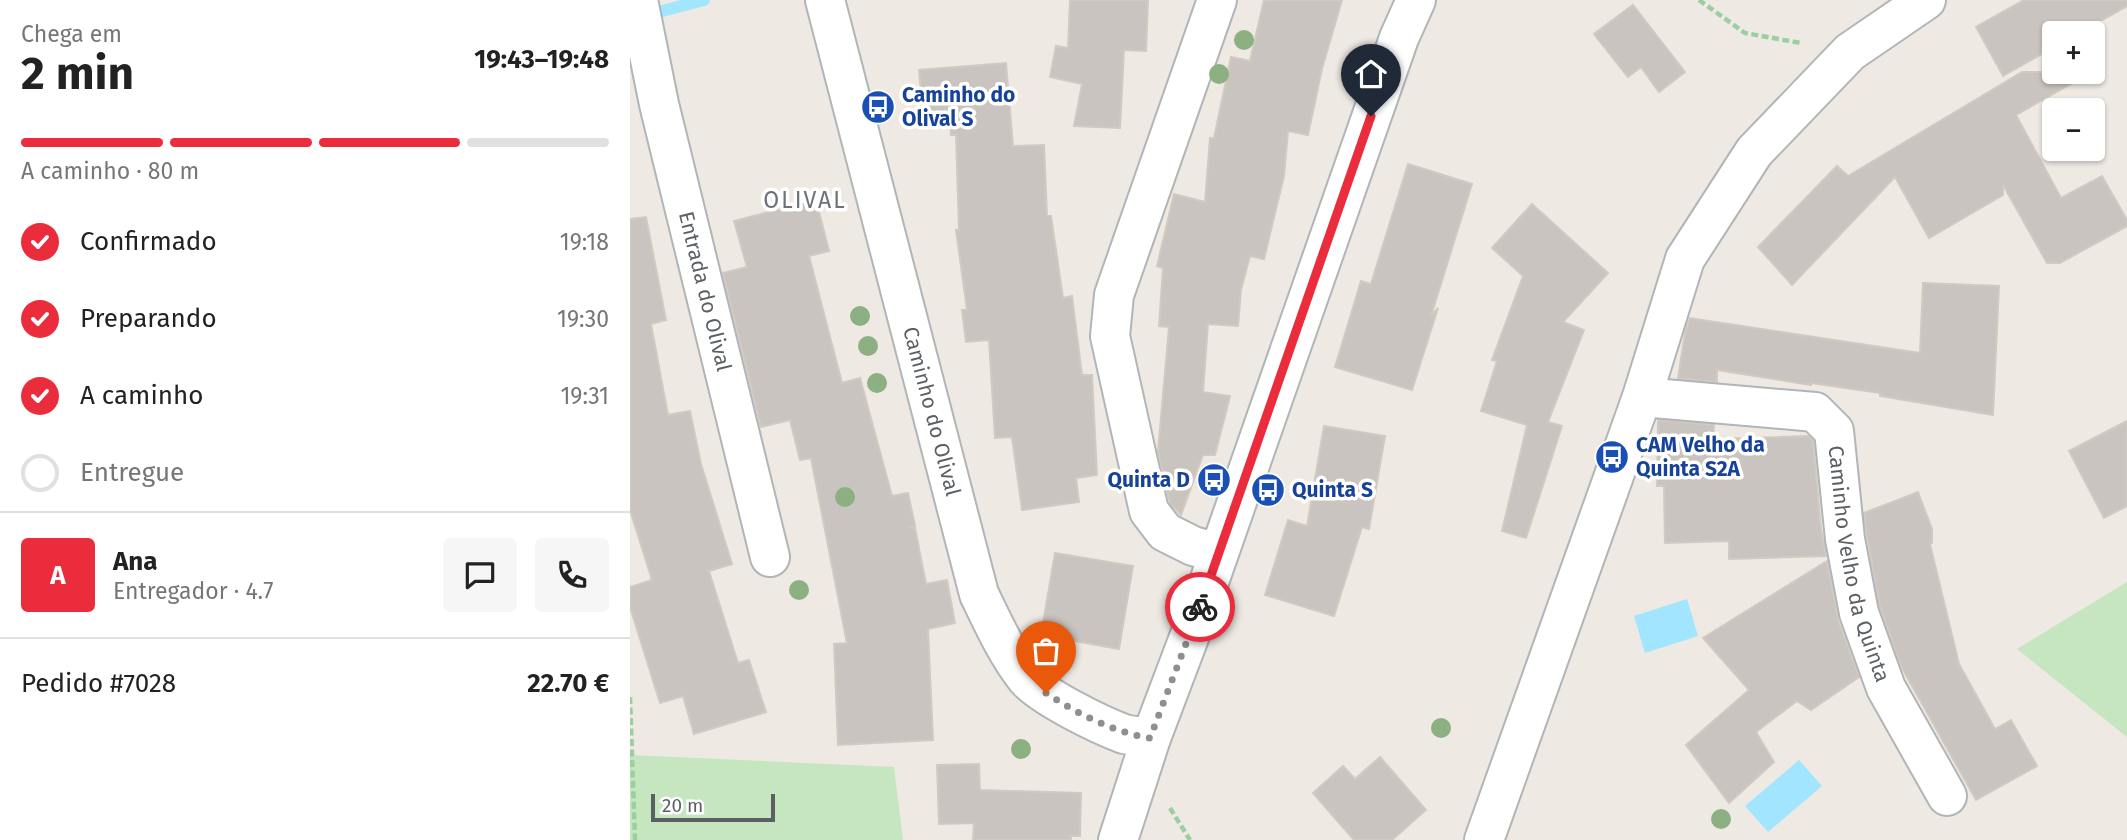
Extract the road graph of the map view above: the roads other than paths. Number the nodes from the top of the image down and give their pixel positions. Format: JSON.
{"nodes":[{"id":1,"x":638,"y":0,"type":"edge"},
{"id":2,"x":1217,"y":0,"type":"edge"},
{"id":3,"x":1416,"y":0,"type":"edge"},
{"id":4,"x":1926,"y":0,"type":"edge"},
{"id":5,"x":825,"y":2,"type":"edge"},
{"id":6,"x":639,"y":53,"type":"edge"},
{"id":7,"x":1642,"y":397,"type":"junction"},
{"id":8,"x":1218,"y":553,"type":"junction"},
{"id":9,"x":770,"y":557,"type":"dead end"},
{"id":10,"x":1150,"y":738,"type":"junction"},
{"id":11,"x":1947,"y":796,"type":"dead end"},
{"id":12,"x":1118,"y":840,"type":"edge"},
{"id":13,"x":1484,"y":840,"type":"edge"}],
"edges":[{"from":1,"to":6,"type":"street","name":"Entrada do Olival"},
{"from":2,"to":8,"type":"street"},
{"from":3,"to":8,"type":"street"},
{"from":4,"to":7,"type":"street"},
{"from":5,"to":10,"type":"street","name":"Caminho do Olival"},
{"from":6,"to":9,"type":"street","name":"Entrada do Olival"},
{"from":7,"to":11,"type":"street","name":"Caminho Velho da Quinta"},
{"from":7,"to":13,"type":"street"},
{"from":8,"to":10,"type":"street"},
{"from":10,"to":12,"type":"street"}]}
